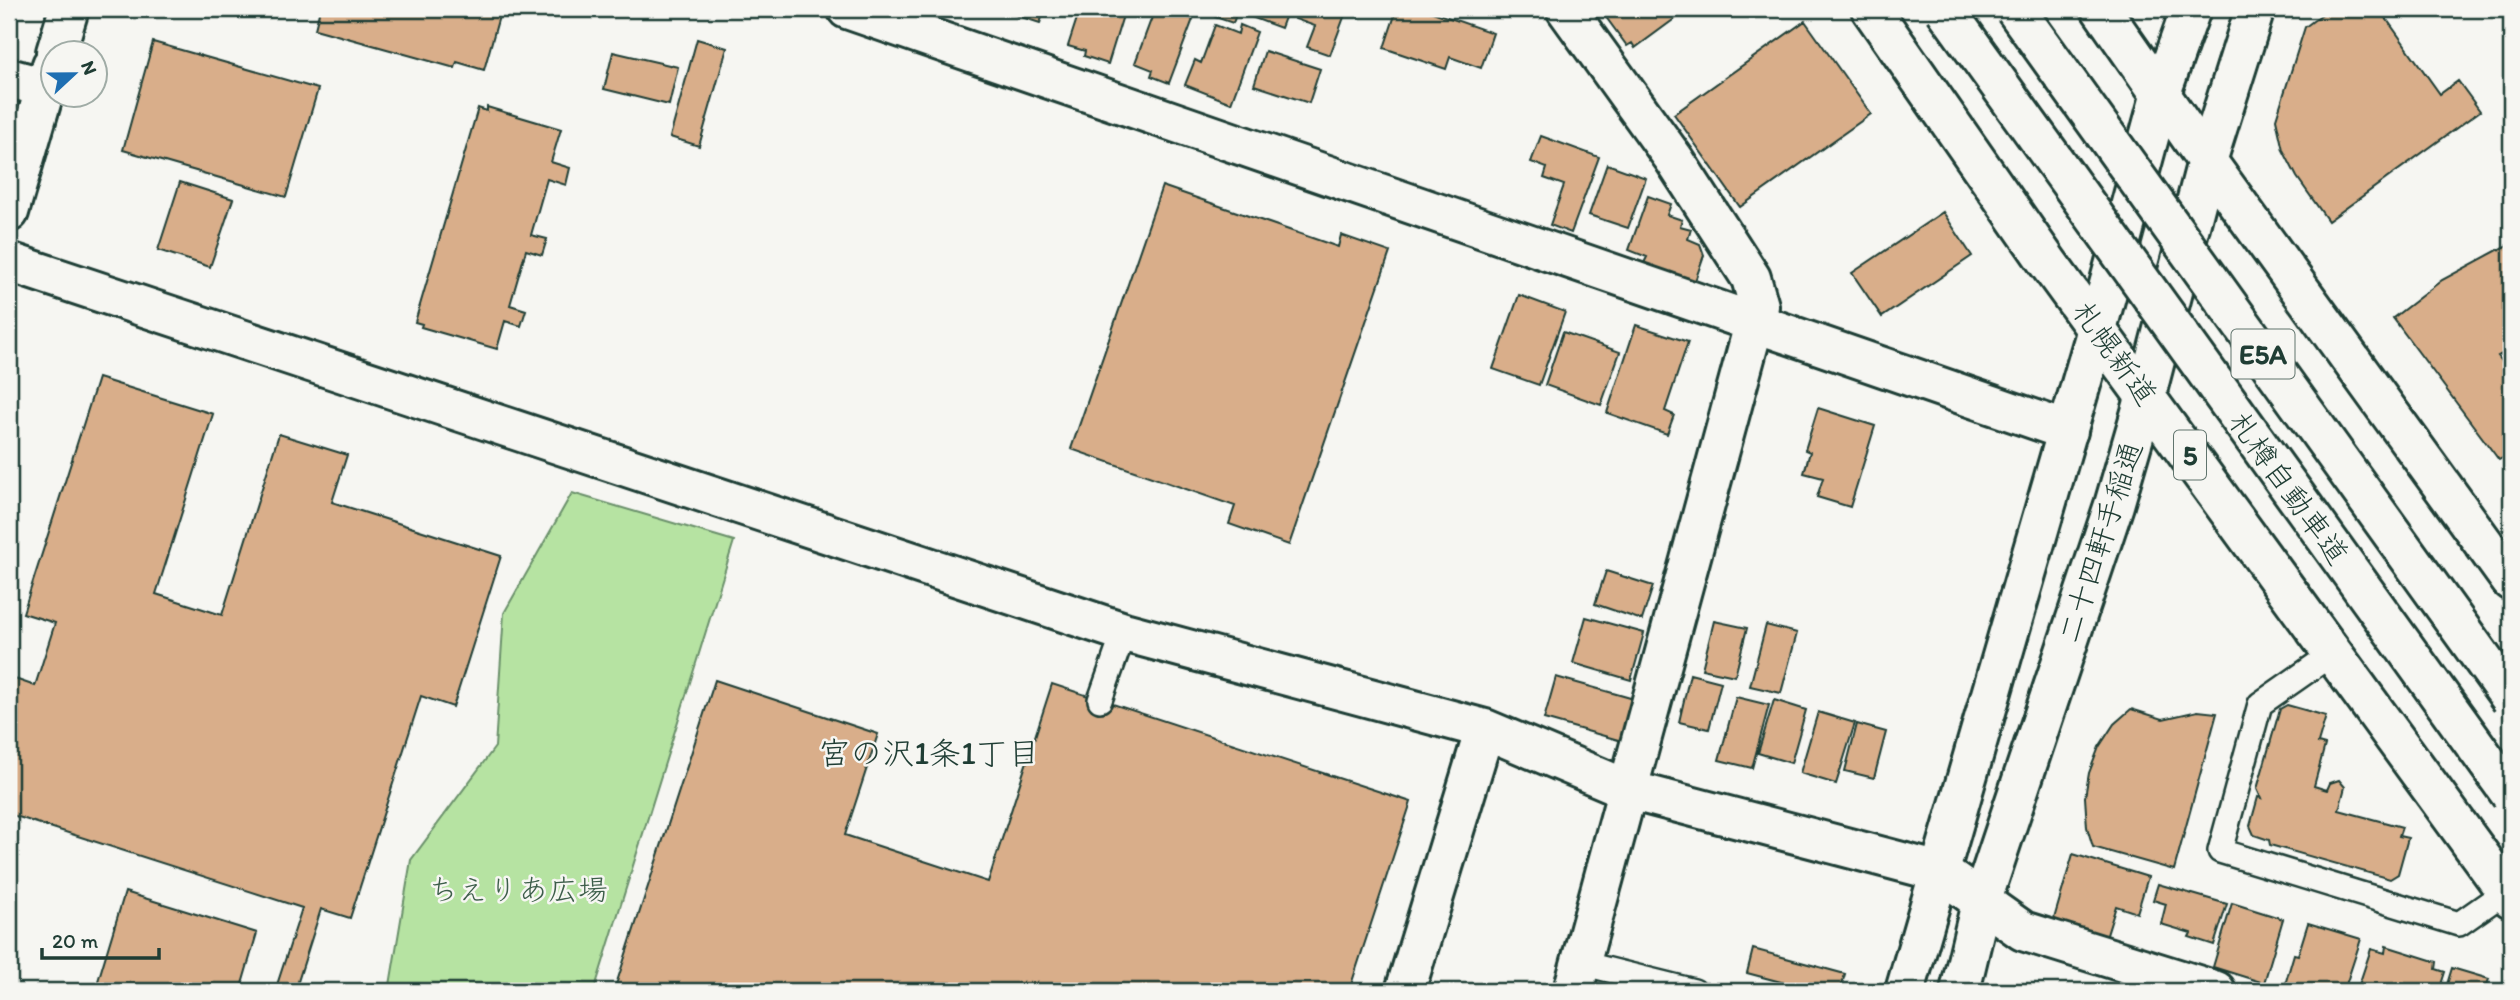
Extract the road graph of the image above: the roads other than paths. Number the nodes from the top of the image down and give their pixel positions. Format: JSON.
{"nodes":[{"id":1,"x":69,"y":9,"type":"edge"},
{"id":2,"x":847,"y":9,"type":"edge"},
{"id":3,"x":1566,"y":9,"type":"edge"},
{"id":4,"x":1871,"y":9,"type":"edge"},
{"id":5,"x":1945,"y":9,"type":"edge"},
{"id":6,"x":2015,"y":9,"type":"edge"},
{"id":7,"x":2101,"y":9,"type":"edge"},
{"id":8,"x":2191,"y":9,"type":"edge"},
{"id":9,"x":2255,"y":9,"type":"edge"},
{"id":10,"x":60,"y":38,"type":"edge"},
{"id":11,"x":38,"y":71,"type":"edge"},
{"id":12,"x":9,"y":78,"type":"edge"},
{"id":13,"x":2161,"y":93,"type":"junction"},
{"id":14,"x":39,"y":108,"type":"edge"},
{"id":15,"x":2207,"y":161,"type":"junction"},
{"id":16,"x":9,"y":212,"type":"edge"},
{"id":17,"x":9,"y":262,"type":"edge"},
{"id":18,"x":1755,"y":324,"type":"junction"},
{"id":19,"x":2097,"y":329,"type":"junction"},
{"id":20,"x":2146,"y":395,"type":"junction"},
{"id":21,"x":2068,"y":431,"type":"junction"},
{"id":22,"x":2511,"y":580,"type":"edge"},
{"id":23,"x":1124,"y":632,"type":"junction"},
{"id":24,"x":2333,"y":653,"type":"junction"},
{"id":25,"x":2511,"y":699,"type":"edge"},
{"id":26,"x":1100,"y":700,"type":"dead end"},
{"id":27,"x":1485,"y":729,"type":"junction"},
{"id":28,"x":1629,"y":790,"type":"junction"},
{"id":29,"x":2511,"y":795,"type":"edge"},
{"id":30,"x":1940,"y":872,"type":"junction"},
{"id":31,"x":2508,"y":895,"type":"edge"},
{"id":32,"x":1981,"y":903,"type":"junction"},
{"id":33,"x":1577,"y":977,"type":"edge"},
{"id":34,"x":1405,"y":991,"type":"edge"},
{"id":35,"x":1694,"y":991,"type":"edge"},
{"id":36,"x":1906,"y":991,"type":"edge"},
{"id":37,"x":1960,"y":991,"type":"edge"},
{"id":38,"x":2216,"y":991,"type":"edge"}],
"edges":[{"from":1,"to":10,"type":"main road"},
{"from":2,"to":18,"type":"main road"},
{"from":3,"to":18,"type":"main road"},
{"from":4,"to":19,"type":"main road","name":"札幌新道","number":"5"},
{"from":5,"to":29,"type":"main road","name":"札樽自動車道","number":"E5A","bridge":true},
{"from":6,"to":25,"type":"main road","name":"札樽自動車道","number":"E5A","bridge":true},
{"from":7,"to":13,"type":"main road"},
{"from":8,"to":13,"type":"main road","name":"二十四軒手稲通"},
{"from":9,"to":15,"type":"main road","name":"二十四軒手稲通"},
{"from":11,"to":12,"type":"main road"},
{"from":13,"to":15,"type":"main road"},
{"from":13,"to":19,"type":"main road","name":"二十四軒手稲通"},
{"from":14,"to":16,"type":"main road"},
{"from":15,"to":20,"type":"main road","name":"二十四軒手稲通"},
{"from":15,"to":22,"type":"main road"},
{"from":17,"to":23,"type":"main road"},
{"from":18,"to":21,"type":"main road"},
{"from":18,"to":28,"type":"main road"},
{"from":19,"to":20,"type":"main road","name":"札幌新道","number":"5"},
{"from":19,"to":21,"type":"main road","name":"二十四軒手稲通"},
{"from":20,"to":24,"type":"main road","name":"札幌新道","number":"5"},
{"from":20,"to":32,"type":"main road","name":"二十四軒手稲通"},
{"from":21,"to":30,"type":"main road","name":"二十四軒手稲通"},
{"from":23,"to":26,"type":"lane"},
{"from":23,"to":27,"type":"main road"},
{"from":24,"to":31,"type":"main road","name":"札幌新道","number":"5"},
{"from":24,"to":31,"type":"lane"},
{"from":27,"to":28,"type":"main road"},
{"from":27,"to":34,"type":"main road"},
{"from":28,"to":30,"type":"main road"},
{"from":28,"to":33,"type":"main road"},
{"from":30,"to":32,"type":"main road"},
{"from":30,"to":36,"type":"main road","name":"二十四軒手稲通"},
{"from":32,"to":37,"type":"main road","name":"二十四軒手稲通"},
{"from":32,"to":38,"type":"main road"},
{"from":33,"to":35,"type":"lane"}]}
